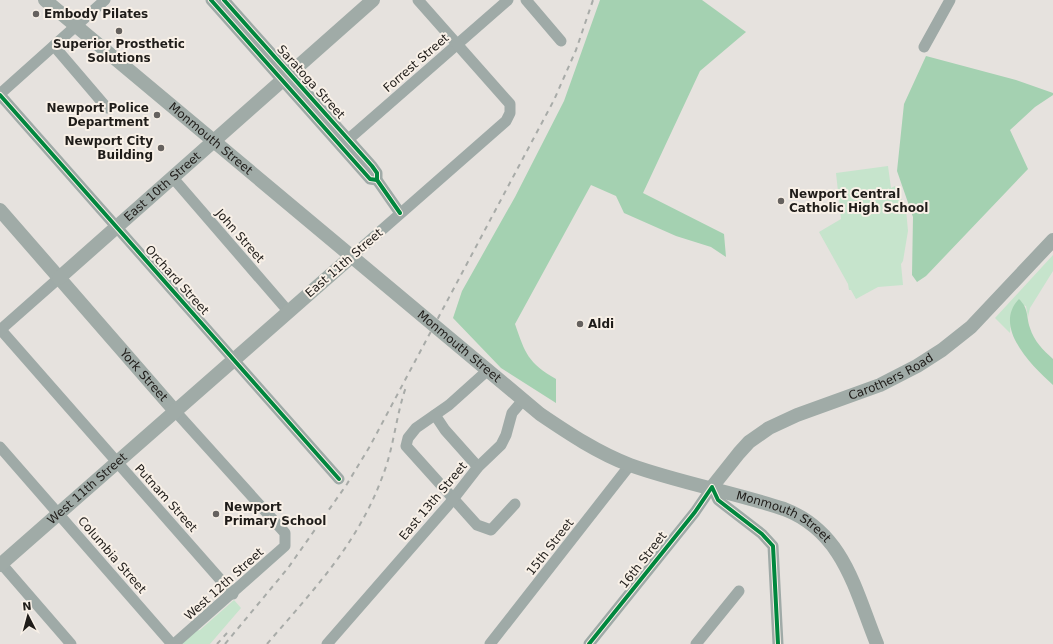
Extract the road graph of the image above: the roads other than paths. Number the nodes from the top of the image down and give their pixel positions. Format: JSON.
{"nodes":[{"id":1,"x":45,"y":0,"type":"edge"},
{"id":2,"x":105,"y":0,"type":"edge"},
{"id":3,"x":211,"y":0,"type":"edge"},
{"id":4,"x":224,"y":0,"type":"edge"},
{"id":5,"x":373,"y":0,"type":"edge"},
{"id":6,"x":418,"y":0,"type":"edge"},
{"id":7,"x":508,"y":0,"type":"edge"},
{"id":8,"x":526,"y":0,"type":"edge"},
{"id":9,"x":950,"y":0,"type":"edge"},
{"id":10,"x":76,"y":26,"type":"junction"},
{"id":11,"x":561,"y":41,"type":"dead end"},
{"id":12,"x":458,"y":44,"type":"junction"},
{"id":13,"x":54,"y":46,"type":"junction"},
{"id":14,"x":924,"y":46,"type":"dead end"},
{"id":15,"x":287,"y":78,"type":"junction"},
{"id":16,"x":0,"y":94,"type":"edge"},
{"id":17,"x":107,"y":108,"type":"dead end"},
{"id":18,"x":214,"y":142,"type":"junction"},
{"id":19,"x":345,"y":143,"type":"junction"},
{"id":20,"x":173,"y":178,"type":"junction"},
{"id":21,"x":0,"y":210,"type":"edge"},
{"id":22,"x":400,"y":213,"type":"junction"},
{"id":23,"x":117,"y":227,"type":"junction"},
{"id":24,"x":1053,"y":240,"type":"edge"},
{"id":25,"x":351,"y":257,"type":"junction"},
{"id":26,"x":59,"y":278,"type":"junction"},
{"id":27,"x":288,"y":311,"type":"junction"},
{"id":28,"x":0,"y":329,"type":"edge"},
{"id":29,"x":234,"y":359,"type":"junction"},
{"id":30,"x":488,"y":370,"type":"junction"},
{"id":31,"x":524,"y":400,"type":"junction"},
{"id":32,"x":175,"y":411,"type":"junction"},
{"id":33,"x":435,"y":415,"type":"junction"},
{"id":34,"x":0,"y":447,"type":"edge"},
{"id":35,"x":117,"y":462,"type":"junction"},
{"id":36,"x":630,"y":465,"type":"junction"},
{"id":37,"x":478,"y":467,"type":"junction"},
{"id":38,"x":339,"y":479,"type":"dead end"},
{"id":39,"x":712,"y":487,"type":"junction"},
{"id":40,"x":453,"y":499,"type":"junction"},
{"id":41,"x":515,"y":504,"type":"dead end"},
{"id":42,"x":59,"y":514,"type":"junction"},
{"id":43,"x":286,"y":541,"type":"joint"},
{"id":44,"x":0,"y":564,"type":"edge"},
{"id":45,"x":739,"y":591,"type":"dead end"},
{"id":46,"x":233,"y":594,"type":"junction"},
{"id":47,"x":873,"y":640,"type":"edge"},
{"id":48,"x":71,"y":644,"type":"edge"},
{"id":49,"x":173,"y":644,"type":"edge"},
{"id":50,"x":327,"y":644,"type":"edge"},
{"id":51,"x":490,"y":644,"type":"edge"},
{"id":52,"x":589,"y":644,"type":"edge"},
{"id":53,"x":696,"y":644,"type":"edge"},
{"id":54,"x":778,"y":644,"type":"edge"}],
"edges":[{"from":1,"to":10,"type":"main road","name":"Monmouth Street"},
{"from":2,"to":10,"type":"street"},
{"from":3,"to":15,"type":"street","name":"Saratoga Street"},
{"from":4,"to":15,"type":"street","name":"Saratoga Street"},
{"from":5,"to":15,"type":"main road","name":"East 10th Street"},
{"from":6,"to":12,"type":"street"},
{"from":7,"to":12,"type":"street","name":"Forrest Street"},
{"from":8,"to":11,"type":"street"},
{"from":9,"to":14,"type":"street"},
{"from":10,"to":13,"type":"street"},
{"from":10,"to":18,"type":"main road","name":"Monmouth Street"},
{"from":12,"to":19,"type":"street","name":"Forrest Street"},
{"from":12,"to":22,"type":"street","name":"East 11th Street"},
{"from":13,"to":16,"type":"street"},
{"from":13,"to":17,"type":"street"},
{"from":15,"to":18,"type":"main road","name":"East 10th Street"},
{"from":15,"to":19,"type":"street","name":"Saratoga Street"},
{"from":16,"to":23,"type":"street","name":"Orchard Street"},
{"from":18,"to":20,"type":"main road","name":"East 10th Street"},
{"from":18,"to":25,"type":"main road","name":"Monmouth Street"},
{"from":19,"to":22,"type":"street","name":"Saratoga Street"},
{"from":20,"to":23,"type":"main road","name":"East 10th Street"},
{"from":20,"to":27,"type":"street","name":"John Street"},
{"from":21,"to":26,"type":"main road","name":"York Street"},
{"from":22,"to":25,"type":"street","name":"East 11th Street"},
{"from":23,"to":26,"type":"main road","name":"East 10th Street"},
{"from":23,"to":29,"type":"street","name":"Orchard Street"},
{"from":24,"to":39,"type":"main road","name":"Carothers Road"},
{"from":25,"to":27,"type":"main road","name":"East 11th Street"},
{"from":25,"to":30,"type":"main road","name":"Monmouth Street"},
{"from":26,"to":28,"type":"street"},
{"from":26,"to":32,"type":"main road","name":"York Street"},
{"from":27,"to":29,"type":"main road","name":"East 11th Street"},
{"from":28,"to":35,"type":"street","name":"Putnam Street"},
{"from":29,"to":32,"type":"main road","name":"East 11th Street"},
{"from":29,"to":38,"type":"street","name":"Orchard Street"},
{"from":30,"to":31,"type":"main road","name":"Monmouth Street"},
{"from":30,"to":33,"type":"street"},
{"from":31,"to":36,"type":"main road","name":"Monmouth Street"},
{"from":31,"to":37,"type":"street","name":"East 13th Street"},
{"from":32,"to":35,"type":"main road","name":"West 11th Street"},
{"from":32,"to":43,"type":"street","name":"York Street"},
{"from":33,"to":37,"type":"street"},
{"from":33,"to":40,"type":"street"},
{"from":34,"to":42,"type":"street","name":"Columbia Street"},
{"from":35,"to":42,"type":"main road","name":"West 11th Street"},
{"from":35,"to":46,"type":"street","name":"Putnam Street"},
{"from":36,"to":39,"type":"main road","name":"Monmouth Street"},
{"from":36,"to":51,"type":"street","name":"15th Street"},
{"from":37,"to":40,"type":"street","name":"East 13th Street"},
{"from":39,"to":47,"type":"main road","name":"Monmouth Street"},
{"from":39,"to":52,"type":"street","name":"16th Street"},
{"from":39,"to":54,"type":"street"},
{"from":40,"to":41,"type":"street"},
{"from":40,"to":50,"type":"street","name":"East 13th Street"},
{"from":42,"to":44,"type":"main road","name":"West 11th Street"},
{"from":42,"to":49,"type":"street","name":"Columbia Street"},
{"from":43,"to":46,"type":"street","name":"West 12th Street"},
{"from":44,"to":48,"type":"street"},
{"from":45,"to":53,"type":"street"},
{"from":46,"to":49,"type":"street","name":"West 12th Street"}]}
